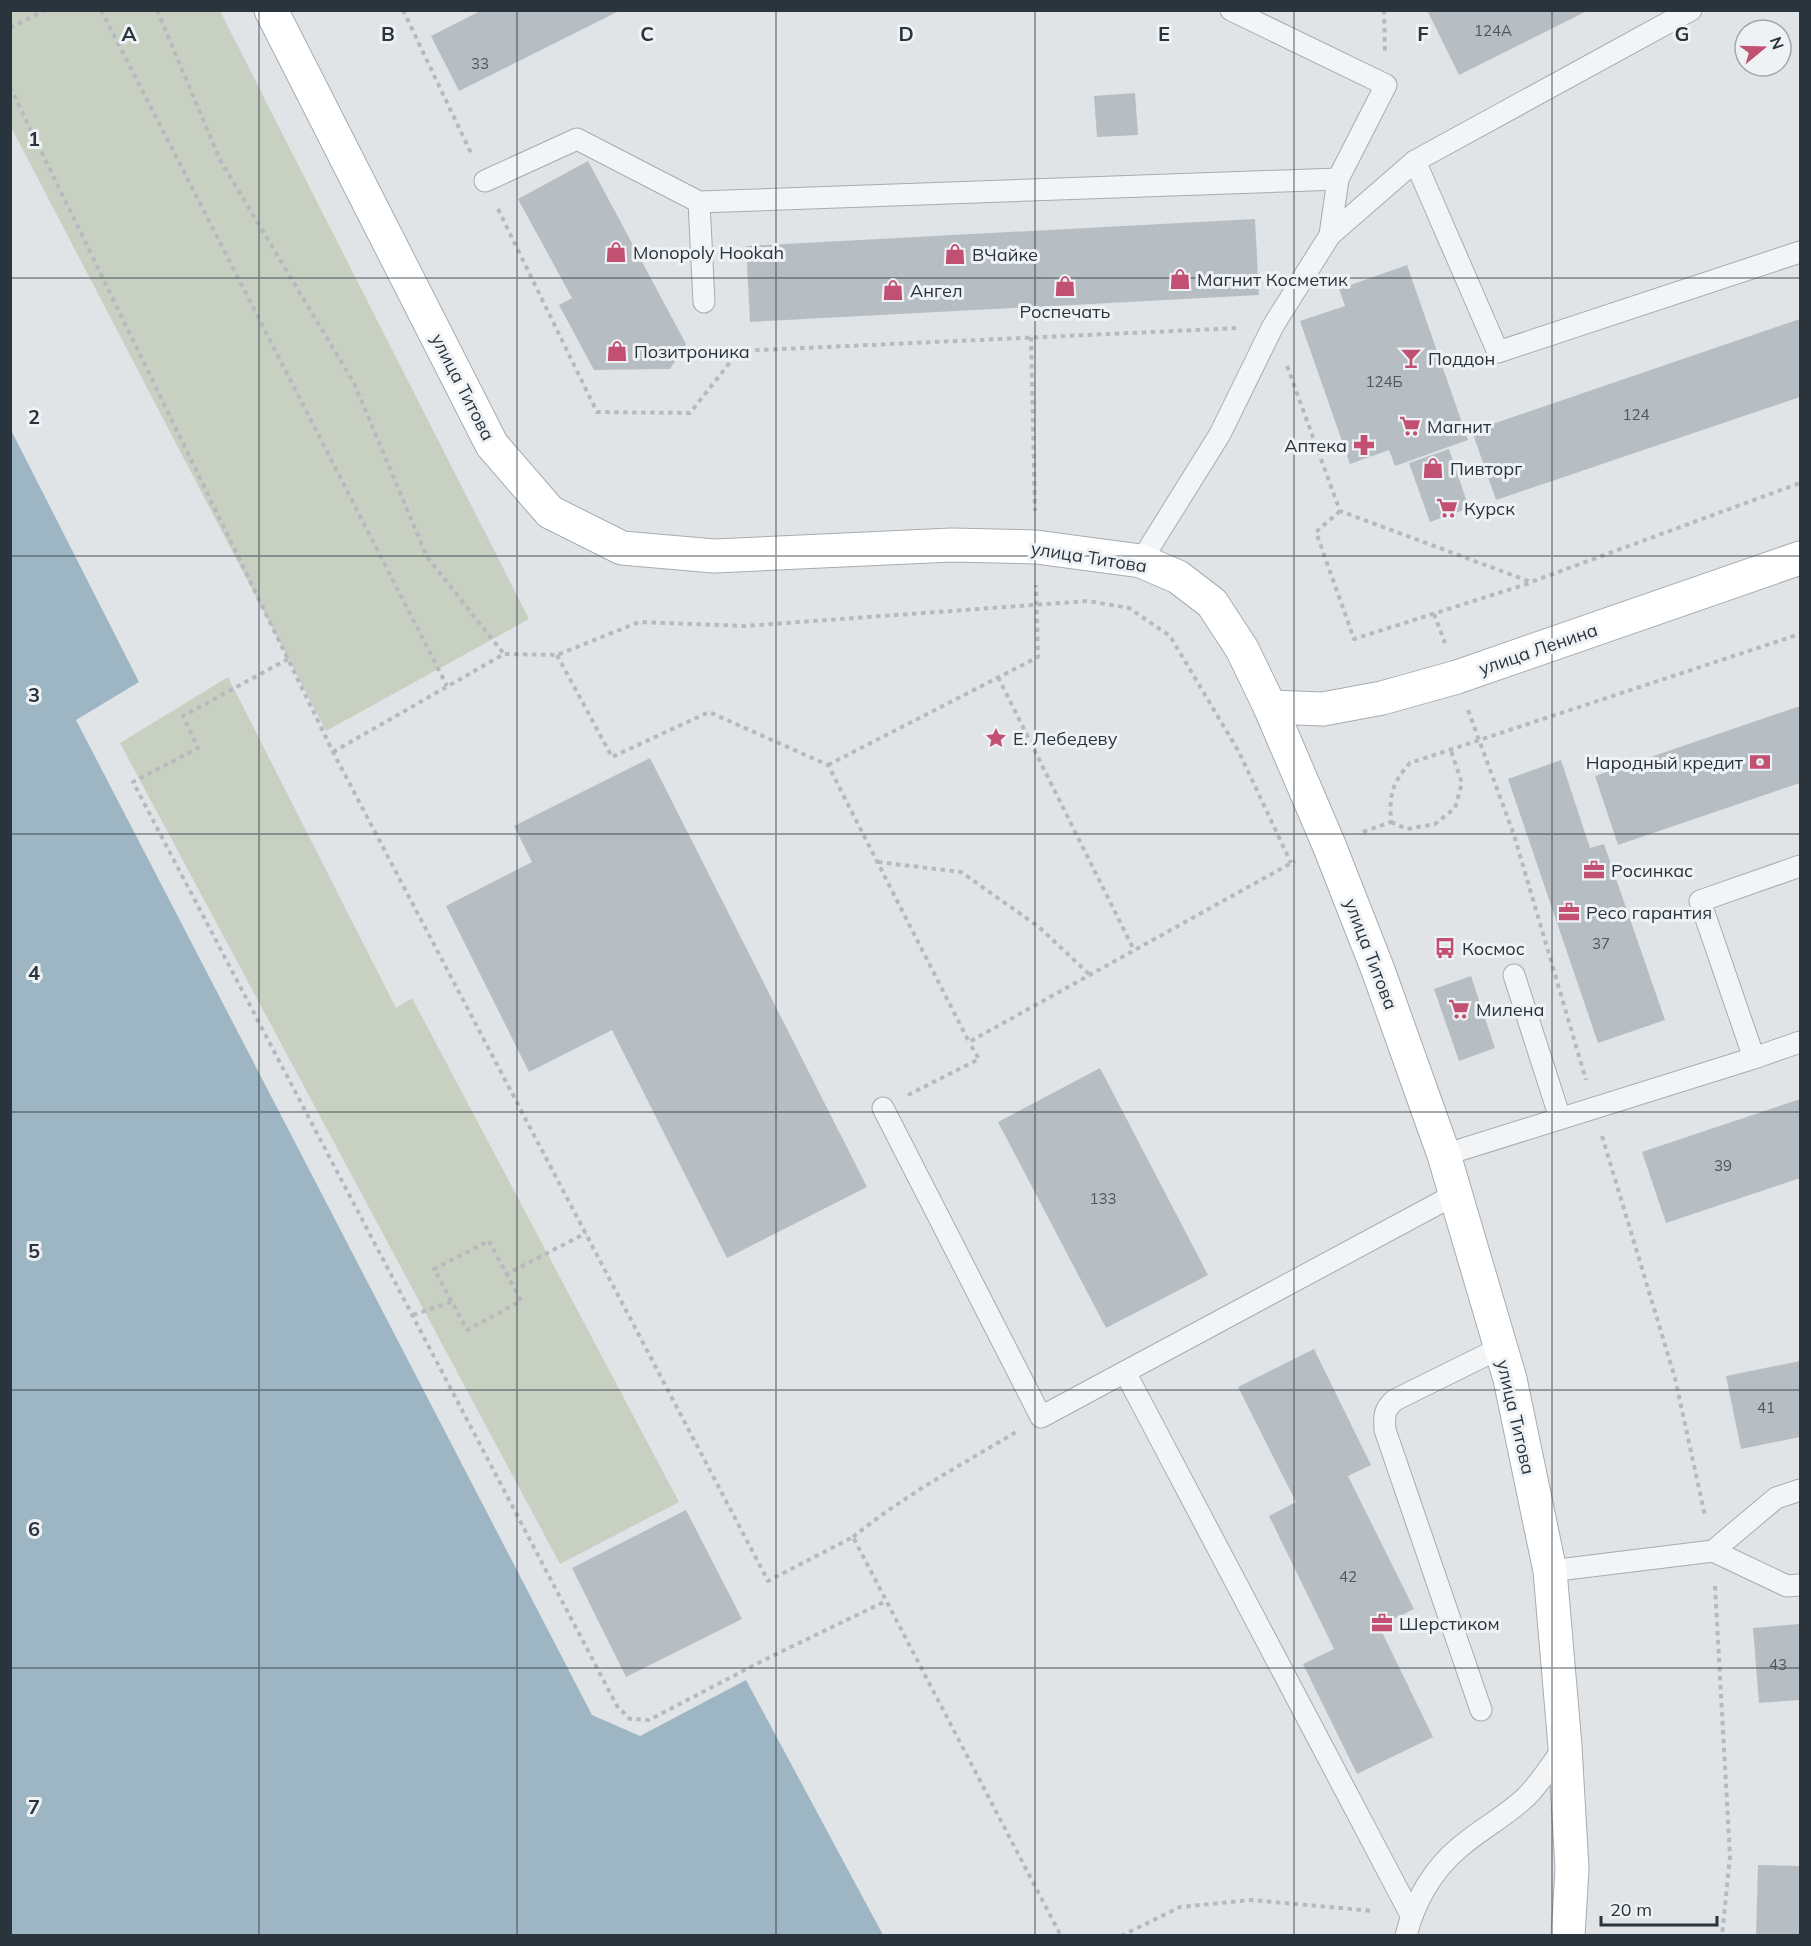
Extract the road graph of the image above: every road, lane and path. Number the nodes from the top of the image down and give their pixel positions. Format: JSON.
{"nodes":[{"id":1,"x":45,"y":10,"type":"edge"},
{"id":2,"x":101,"y":10,"type":"edge"},
{"id":3,"x":157,"y":10,"type":"edge"},
{"id":4,"x":271,"y":10,"type":"edge"},
{"id":5,"x":403,"y":10,"type":"edge"},
{"id":6,"x":1231,"y":10,"type":"edge"},
{"id":7,"x":1691,"y":10,"type":"edge"},
{"id":8,"x":10,"y":28,"type":"edge"},
{"id":9,"x":10,"y":87,"type":"edge"},
{"id":10,"x":1415,"y":161,"type":"junction"},
{"id":11,"x":1338,"y":179,"type":"junction"},
{"id":12,"x":484,"y":181,"type":"junction"},
{"id":13,"x":699,"y":202,"type":"junction"},
{"id":14,"x":1330,"y":235,"type":"junction"},
{"id":15,"x":1800,"y":252,"type":"edge"},
{"id":16,"x":704,"y":302,"type":"dead end"},
{"id":17,"x":1273,"y":326,"type":"junction"},
{"id":18,"x":1031,"y":337,"type":"junction"},
{"id":19,"x":1800,"y":483,"type":"edge"},
{"id":20,"x":1340,"y":511,"type":"junction"},
{"id":21,"x":1036,"y":547,"type":"junction"},
{"id":22,"x":1800,"y":558,"type":"edge"},
{"id":23,"x":1141,"y":561,"type":"junction"},
{"id":24,"x":1531,"y":582,"type":"junction"},
{"id":25,"x":1037,"y":606,"type":"junction"},
{"id":26,"x":1800,"y":634,"type":"edge"},
{"id":27,"x":504,"y":654,"type":"junction"},
{"id":28,"x":557,"y":655,"type":"junction"},
{"id":29,"x":288,"y":659,"type":"junction"},
{"id":30,"x":998,"y":677,"type":"junction"},
{"id":31,"x":447,"y":686,"type":"junction"},
{"id":32,"x":1270,"y":707,"type":"junction"},
{"id":33,"x":1477,"y":739,"type":"junction"},
{"id":34,"x":1450,"y":748,"type":"junction"},
{"id":35,"x":333,"y":752,"type":"junction"},
{"id":36,"x":828,"y":765,"type":"junction"},
{"id":37,"x":1391,"y":822,"type":"junction"},
{"id":38,"x":1329,"y":845,"type":"junction"},
{"id":39,"x":878,"y":862,"type":"junction"},
{"id":40,"x":1292,"y":863,"type":"junction"},
{"id":41,"x":1800,"y":866,"type":"edge"},
{"id":42,"x":1134,"y":950,"type":"junction"},
{"id":43,"x":1090,"y":975,"type":"junction"},
{"id":44,"x":1514,"y":975,"type":"dead end"},
{"id":45,"x":969,"y":1042,"type":"junction"},
{"id":46,"x":1800,"y":1042,"type":"edge"},
{"id":47,"x":1754,"y":1058,"type":"junction"},
{"id":48,"x":883,"y":1108,"type":"joint"},
{"id":49,"x":1594,"y":1108,"type":"junction"},
{"id":50,"x":1560,"y":1118,"type":"junction"},
{"id":51,"x":1444,"y":1155,"type":"junction"},
{"id":52,"x":1456,"y":1194,"type":"junction"},
{"id":53,"x":586,"y":1233,"type":"junction"},
{"id":54,"x":505,"y":1275,"type":"junction"},
{"id":55,"x":451,"y":1302,"type":"junction"},
{"id":56,"x":413,"y":1315,"type":"junction"},
{"id":57,"x":1500,"y":1348,"type":"junction"},
{"id":58,"x":1125,"y":1372,"type":"junction"},
{"id":59,"x":1041,"y":1417,"type":"junction"},
{"id":60,"x":1800,"y":1490,"type":"edge"},
{"id":61,"x":853,"y":1537,"type":"junction"},
{"id":62,"x":1713,"y":1551,"type":"junction"},
{"id":63,"x":1550,"y":1571,"type":"junction"},
{"id":64,"x":1800,"y":1585,"type":"edge"},
{"id":65,"x":886,"y":1601,"type":"junction"},
{"id":66,"x":1481,"y":1710,"type":"dead end"},
{"id":67,"x":1566,"y":1746,"type":"junction"},
{"id":68,"x":1409,"y":1925,"type":"edge"},
{"id":69,"x":1061,"y":1935,"type":"edge"},
{"id":70,"x":1121,"y":1935,"type":"edge"},
{"id":71,"x":1568,"y":1935,"type":"edge"},
{"id":72,"x":1722,"y":1935,"type":"edge"}],
"edges":[{"from":1,"to":8,"type":"path"},
{"from":2,"to":31,"type":"path"},
{"from":3,"to":27,"type":"path"},
{"from":4,"to":21,"type":"main road","name":"улица Титова"},
{"from":5,"to":12,"type":"path"},
{"from":6,"to":11,"type":"lane"},
{"from":7,"to":10,"type":"lane"},
{"from":9,"to":29,"type":"path"},
{"from":10,"to":14,"type":"lane"},
{"from":10,"to":15,"type":"lane"},
{"from":11,"to":13,"type":"lane"},
{"from":11,"to":14,"type":"lane"},
{"from":12,"to":13,"type":"lane"},
{"from":12,"to":18,"type":"path"},
{"from":13,"to":16,"type":"lane"},
{"from":14,"to":17,"type":"lane"},
{"from":17,"to":18,"type":"path"},
{"from":17,"to":20,"type":"path"},
{"from":17,"to":23,"type":"lane"},
{"from":18,"to":21,"type":"path"},
{"from":19,"to":24,"type":"path"},
{"from":20,"to":24,"type":"path"},
{"from":20,"to":24,"type":"path"},
{"from":21,"to":23,"type":"main road","name":"улица Титова"},
{"from":21,"to":25,"type":"path"},
{"from":22,"to":32,"type":"main road","name":"улица Ленина"},
{"from":23,"to":32,"type":"main road","name":"улица Титова"},
{"from":25,"to":28,"type":"path"},
{"from":25,"to":30,"type":"path"},
{"from":25,"to":40,"type":"path"},
{"from":26,"to":33,"type":"path"},
{"from":27,"to":28,"type":"path"},
{"from":27,"to":31,"type":"path"},
{"from":28,"to":36,"type":"path"},
{"from":29,"to":35,"type":"path"},
{"from":29,"to":56,"type":"path"},
{"from":30,"to":36,"type":"path"},
{"from":30,"to":42,"type":"path"},
{"from":31,"to":35,"type":"path"},
{"from":32,"to":38,"type":"main road","name":"улица Титова"},
{"from":33,"to":34,"type":"path"},
{"from":33,"to":49,"type":"path"},
{"from":34,"to":37,"type":"path"},
{"from":34,"to":37,"type":"path"},
{"from":35,"to":53,"type":"path"},
{"from":36,"to":39,"type":"path"},
{"from":37,"to":38,"type":"path"},
{"from":38,"to":40,"type":"path"},
{"from":38,"to":51,"type":"main road","name":"улица Титова"},
{"from":39,"to":43,"type":"path"},
{"from":39,"to":45,"type":"path"},
{"from":40,"to":42,"type":"path"},
{"from":41,"to":47,"type":"lane"},
{"from":42,"to":43,"type":"path"},
{"from":43,"to":45,"type":"path"},
{"from":44,"to":50,"type":"lane"},
{"from":45,"to":48,"type":"path"},
{"from":46,"to":47,"type":"lane"},
{"from":47,"to":49,"type":"lane"},
{"from":48,"to":59,"type":"lane"},
{"from":49,"to":50,"type":"lane"},
{"from":49,"to":62,"type":"path"},
{"from":50,"to":51,"type":"lane"},
{"from":51,"to":52,"type":"main road","name":"улица Титова"},
{"from":52,"to":57,"type":"main road","name":"улица Титова"},
{"from":52,"to":58,"type":"lane"},
{"from":53,"to":54,"type":"path"},
{"from":53,"to":61,"type":"path"},
{"from":54,"to":55,"type":"path"},
{"from":54,"to":55,"type":"path"},
{"from":55,"to":56,"type":"path"},
{"from":56,"to":65,"type":"path"},
{"from":57,"to":63,"type":"main road","name":"улица Титова"},
{"from":57,"to":66,"type":"lane"},
{"from":58,"to":59,"type":"lane"},
{"from":58,"to":68,"type":"lane"},
{"from":59,"to":61,"type":"path"},
{"from":60,"to":62,"type":"lane"},
{"from":61,"to":65,"type":"path"},
{"from":62,"to":63,"type":"lane"},
{"from":62,"to":64,"type":"lane"},
{"from":62,"to":72,"type":"path"},
{"from":63,"to":67,"type":"main road","name":"улица Титова"},
{"from":65,"to":69,"type":"path"},
{"from":67,"to":68,"type":"lane"},
{"from":67,"to":71,"type":"main road","name":"улица Титова"},
{"from":68,"to":70,"type":"path"}]}
